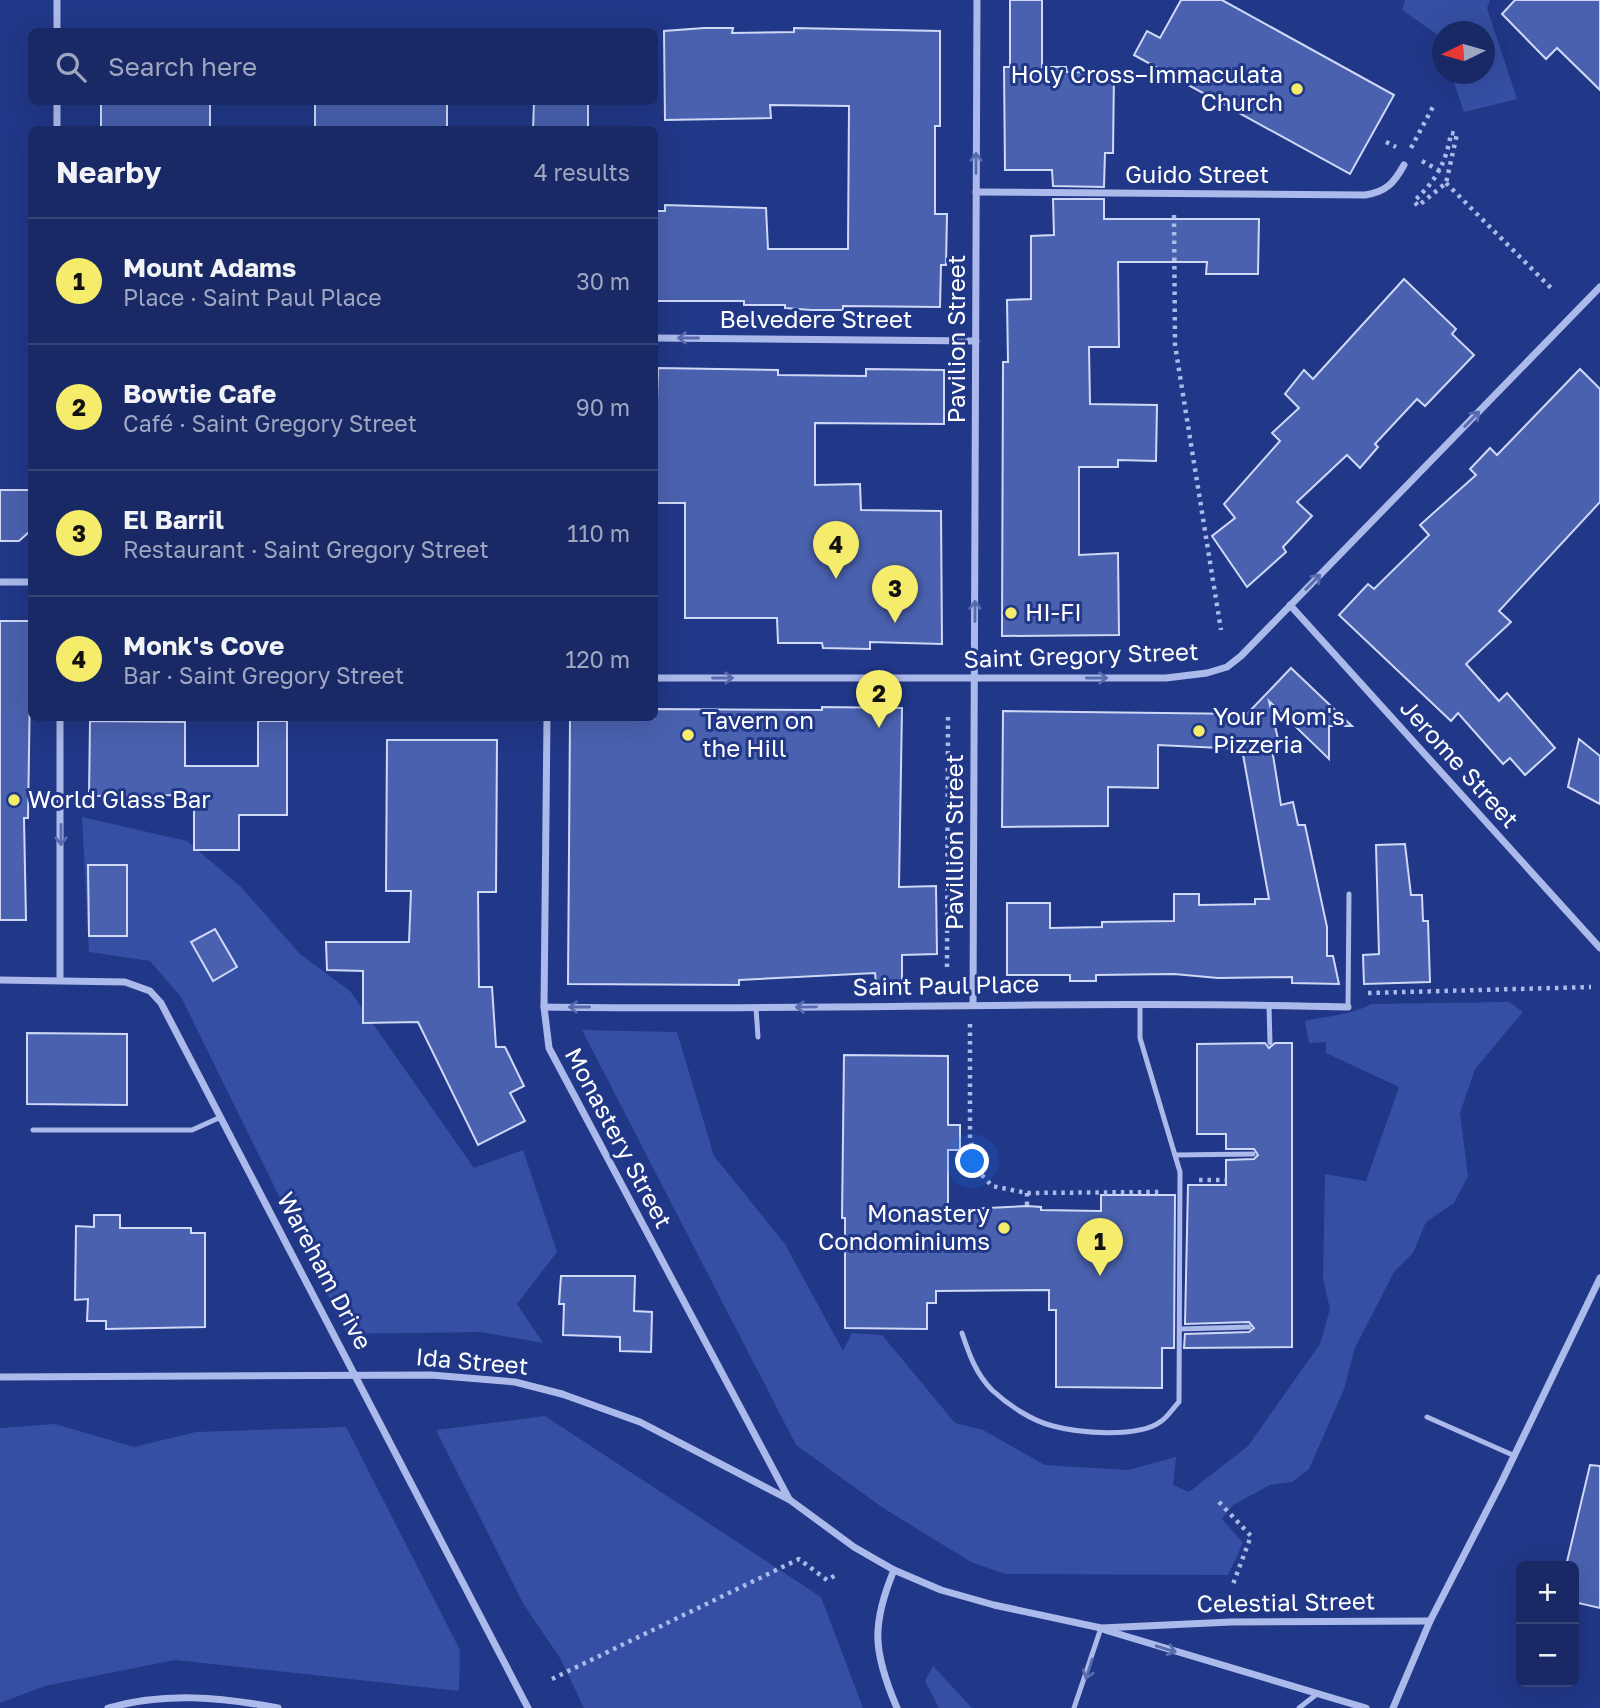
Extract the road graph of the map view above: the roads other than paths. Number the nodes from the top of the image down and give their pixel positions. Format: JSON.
{"nodes":[{"id":1,"x":57,"y":0,"type":"edge"},
{"id":2,"x":977,"y":0,"type":"edge"},
{"id":3,"x":57,"y":28,"type":"edge"},
{"id":4,"x":57,"y":105,"type":"edge"},
{"id":5,"x":57,"y":126,"type":"edge"},
{"id":6,"x":1404,"y":165,"type":"road end"},
{"id":7,"x":976,"y":192,"type":"junction"},
{"id":8,"x":1600,"y":287,"type":"edge"},
{"id":9,"x":658,"y":338,"type":"edge"},
{"id":10,"x":976,"y":341,"type":"junction"},
{"id":11,"x":0,"y":582,"type":"edge"},
{"id":12,"x":28,"y":582,"type":"edge"},
{"id":13,"x":1290,"y":606,"type":"junction"},
{"id":14,"x":658,"y":678,"type":"edge"},
{"id":15,"x":975,"y":679,"type":"junction"},
{"id":16,"x":60,"y":721,"type":"edge"},
{"id":17,"x":547,"y":721,"type":"edge"},
{"id":18,"x":1349,"y":894,"type":"dead end"},
{"id":19,"x":1600,"y":948,"type":"edge"},
{"id":20,"x":0,"y":980,"type":"edge"},
{"id":21,"x":60,"y":980,"type":"junction"},
{"id":22,"x":1140,"y":1004,"type":"junction"},
{"id":23,"x":973,"y":1005,"type":"junction"},
{"id":24,"x":1269,"y":1006,"type":"junction"},
{"id":25,"x":544,"y":1007,"type":"junction"},
{"id":26,"x":1348,"y":1007,"type":"joint"},
{"id":27,"x":756,"y":1008,"type":"junction"},
{"id":28,"x":758,"y":1037,"type":"dead end"},
{"id":29,"x":1270,"y":1043,"type":"dead end"},
{"id":30,"x":221,"y":1117,"type":"junction"},
{"id":31,"x":33,"y":1130,"type":"dead end"},
{"id":32,"x":1253,"y":1154,"type":"dead end"},
{"id":33,"x":1175,"y":1155,"type":"junction"},
{"id":34,"x":1600,"y":1278,"type":"edge"},
{"id":35,"x":1249,"y":1327,"type":"dead end"},
{"id":36,"x":1180,"y":1329,"type":"junction"},
{"id":37,"x":962,"y":1333,"type":"dead end"},
{"id":38,"x":0,"y":1377,"type":"edge"},
{"id":39,"x":1427,"y":1417,"type":"dead end"},
{"id":40,"x":1515,"y":1456,"type":"junction"},
{"id":41,"x":790,"y":1500,"type":"junction"},
{"id":42,"x":894,"y":1570,"type":"junction"},
{"id":43,"x":1430,"y":1621,"type":"junction"},
{"id":44,"x":1101,"y":1628,"type":"junction"},
{"id":45,"x":1317,"y":1694,"type":"junction"},
{"id":46,"x":108,"y":1708,"type":"edge"},
{"id":47,"x":278,"y":1708,"type":"edge"},
{"id":48,"x":528,"y":1708,"type":"edge"},
{"id":49,"x":897,"y":1708,"type":"edge"},
{"id":50,"x":1074,"y":1708,"type":"edge"},
{"id":51,"x":1299,"y":1708,"type":"edge"},
{"id":52,"x":1366,"y":1708,"type":"edge"},
{"id":53,"x":1393,"y":1708,"type":"edge"}],
"edges":[{"from":1,"to":3,"type":"street"},
{"from":7,"to":2,"type":"street","name":"Pavilion Street","one_way":true},
{"from":4,"to":5,"type":"street"},
{"from":6,"to":7,"type":"street","name":"Guido Street"},
{"from":7,"to":10,"type":"street","name":"Pavilion Street"},
{"from":13,"to":8,"type":"street","name":"Saint Gregory Street","one_way":true},
{"from":10,"to":9,"type":"street","name":"Belvedere Street","one_way":true},
{"from":15,"to":10,"type":"street","name":"Pavilion Street","one_way":true},
{"from":11,"to":12,"type":"street"},
{"from":15,"to":13,"type":"street","name":"Saint Gregory Street","one_way":true},
{"from":13,"to":19,"type":"street","name":"Jerome Street"},
{"from":14,"to":15,"type":"street","name":"Saint Gregory Street","one_way":true},
{"from":15,"to":23,"type":"street","name":"Pavillion Street"},
{"from":16,"to":21,"type":"street","one_way":true},
{"from":17,"to":25,"type":"street","name":"Monastery Street"},
{"from":18,"to":26,"type":"lane"},
{"from":20,"to":21,"type":"street","name":"Wareham Drive"},
{"from":21,"to":30,"type":"street","name":"Wareham Drive"},
{"from":22,"to":23,"type":"street","name":"Saint Paul Place"},
{"from":22,"to":24,"type":"street","name":"Saint Paul Place"},
{"from":22,"to":33,"type":"lane"},
{"from":23,"to":27,"type":"street","name":"Saint Paul Place","one_way":true},
{"from":24,"to":26,"type":"street","name":"Saint Paul Place"},
{"from":24,"to":29,"type":"lane"},
{"from":27,"to":25,"type":"street","name":"Saint Paul Place","one_way":true},
{"from":25,"to":41,"type":"street","name":"Monastery Street"},
{"from":27,"to":28,"type":"lane"},
{"from":30,"to":31,"type":"lane"},
{"from":30,"to":48,"type":"street","name":"Wareham Drive"},
{"from":32,"to":33,"type":"lane"},
{"from":33,"to":36,"type":"lane"},
{"from":34,"to":40,"type":"street"},
{"from":35,"to":36,"type":"lane"},
{"from":36,"to":37,"type":"lane"},
{"from":38,"to":41,"type":"street","name":"Ida Street","bridge":true},
{"from":39,"to":40,"type":"lane"},
{"from":40,"to":43,"type":"street"},
{"from":41,"to":42,"type":"street","name":"Celestial Street"},
{"from":42,"to":44,"type":"street","name":"Celestial Street"},
{"from":42,"to":49,"type":"street"},
{"from":43,"to":44,"type":"street","name":"Celestial Street"},
{"from":43,"to":53,"type":"street"},
{"from":44,"to":45,"type":"street","one_way":true},
{"from":44,"to":50,"type":"lane","one_way":true},
{"from":45,"to":51,"type":"lane"},
{"from":45,"to":52,"type":"street"},
{"from":46,"to":47,"type":"street"}]}
